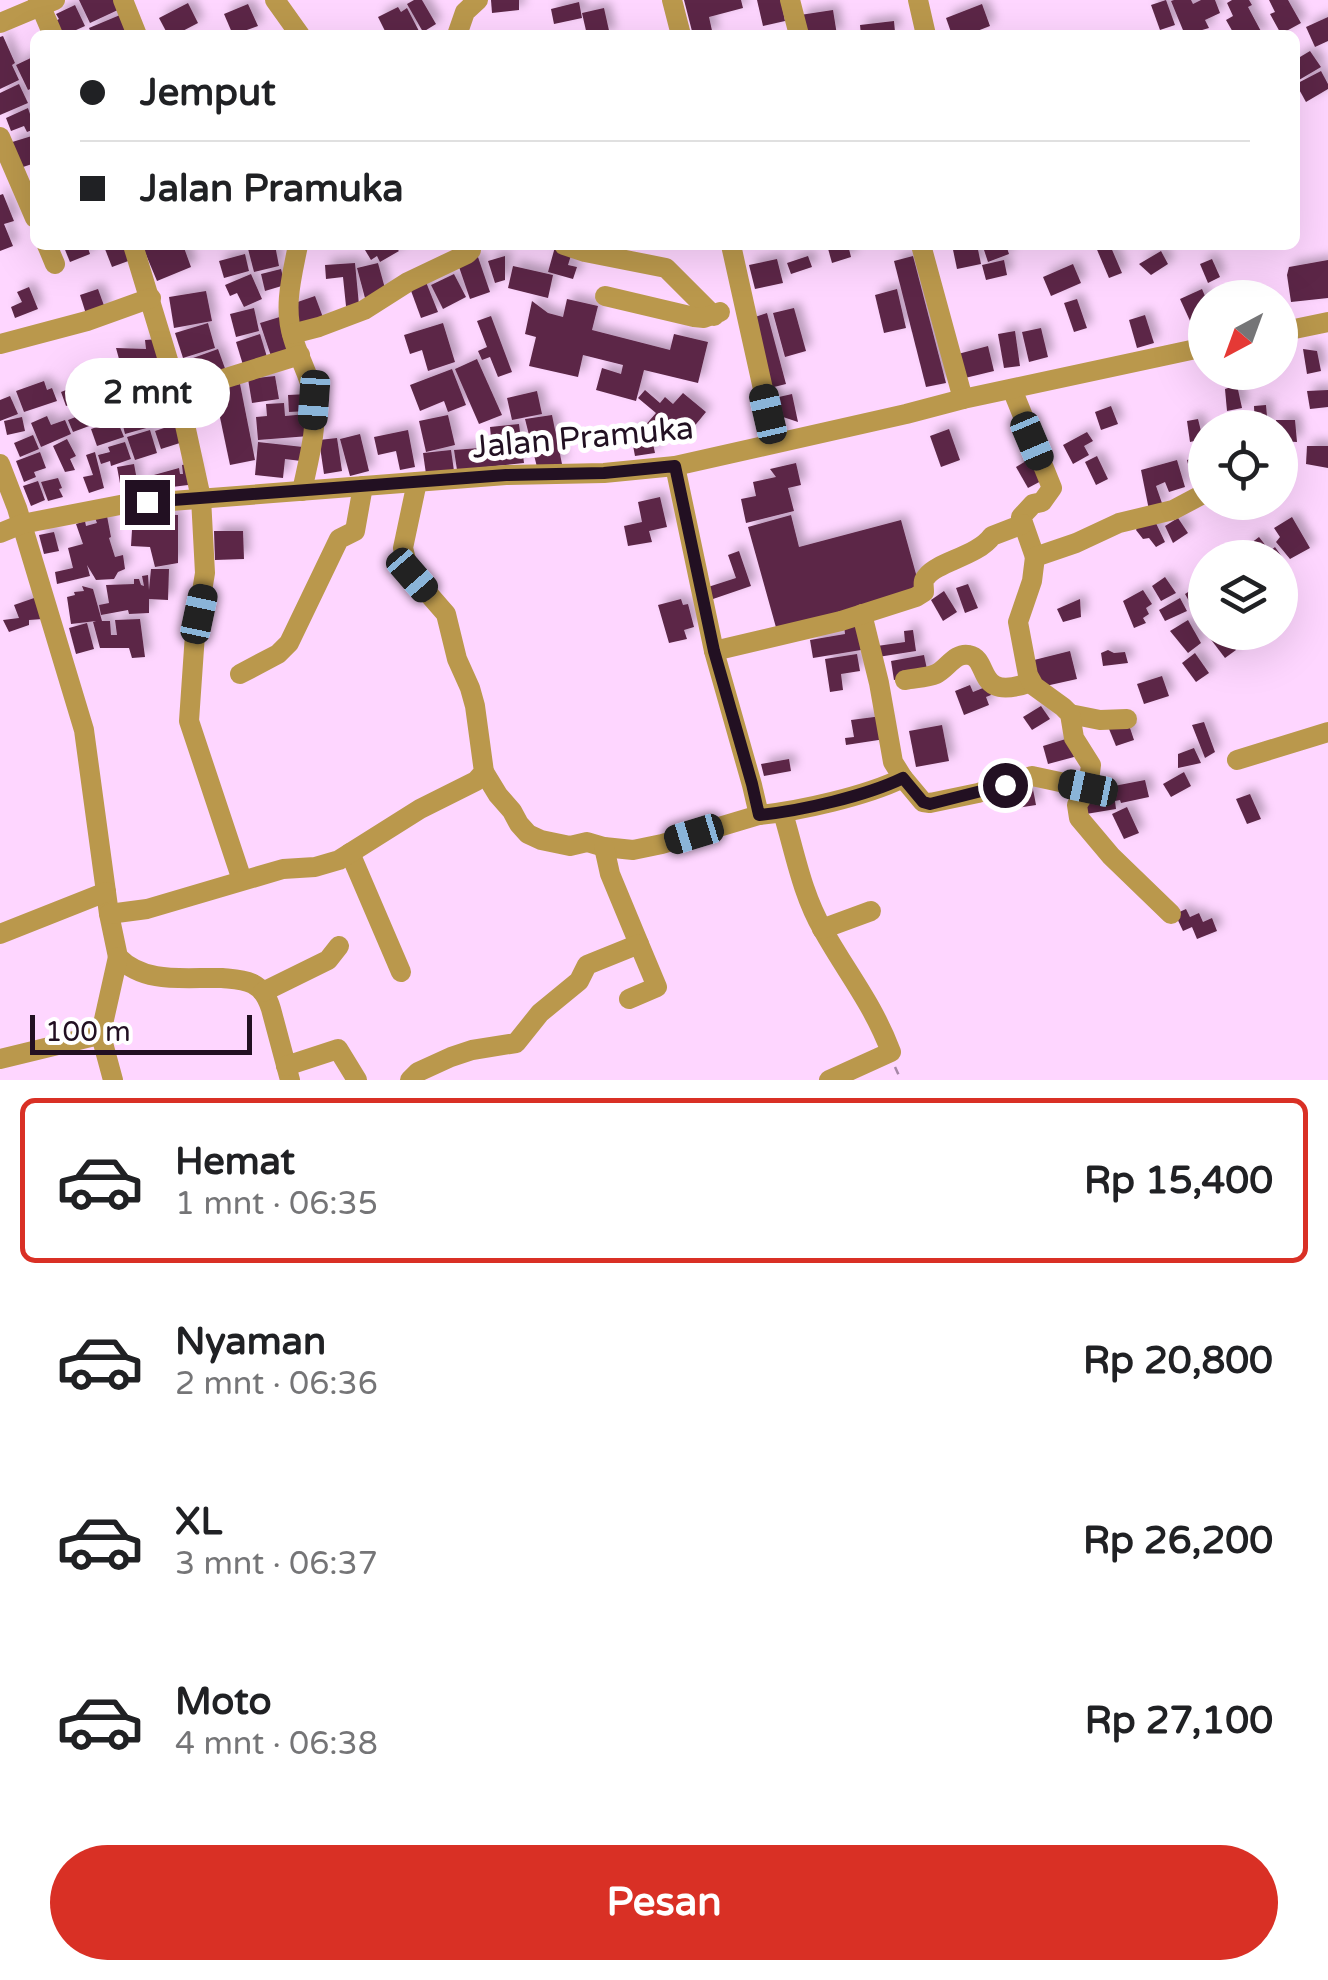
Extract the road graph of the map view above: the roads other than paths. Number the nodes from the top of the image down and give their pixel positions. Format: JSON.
{"nodes":[{"id":1,"x":123,"y":0,"type":"edge"},
{"id":2,"x":276,"y":0,"type":"edge"},
{"id":3,"x":478,"y":0,"type":"edge"},
{"id":4,"x":672,"y":0,"type":"edge"},
{"id":5,"x":790,"y":0,"type":"edge"},
{"id":6,"x":918,"y":0,"type":"edge"},
{"id":7,"x":45,"y":2,"type":"edge"},
{"id":8,"x":0,"y":24,"type":"edge"},
{"id":9,"x":52,"y":30,"type":"edge"},
{"id":10,"x":135,"y":30,"type":"edge"},
{"id":11,"x":297,"y":30,"type":"edge"},
{"id":12,"x":459,"y":30,"type":"edge"},
{"id":13,"x":679,"y":30,"type":"edge"},
{"id":14,"x":798,"y":30,"type":"edge"},
{"id":15,"x":925,"y":30,"type":"edge"},
{"id":16,"x":0,"y":137,"type":"edge"},
{"id":17,"x":30,"y":206,"type":"edge"},
{"id":18,"x":134,"y":250,"type":"edge"},
{"id":19,"x":297,"y":250,"type":"edge"},
{"id":20,"x":472,"y":250,"type":"edge"},
{"id":21,"x":579,"y":250,"type":"edge"},
{"id":22,"x":732,"y":250,"type":"edge"},
{"id":23,"x":922,"y":250,"type":"edge"},
{"id":24,"x":605,"y":296,"type":"dead end"},
{"id":25,"x":742,"y":297,"type":"junction"},
{"id":26,"x":150,"y":298,"type":"junction"},
{"id":27,"x":714,"y":316,"type":"junction"},
{"id":28,"x":1328,"y":322,"type":"edge"},
{"id":29,"x":1298,"y":328,"type":"edge"},
{"id":30,"x":292,"y":334,"type":"junction"},
{"id":31,"x":0,"y":344,"type":"edge"},
{"id":32,"x":1188,"y":352,"type":"edge"},
{"id":33,"x":300,"y":355,"type":"junction"},
{"id":34,"x":1012,"y":389,"type":"junction"},
{"id":35,"x":178,"y":393,"type":"junction"},
{"id":36,"x":962,"y":399,"type":"junction"},
{"id":37,"x":775,"y":444,"type":"junction"},
{"id":38,"x":675,"y":466,"type":"junction"},
{"id":39,"x":1,"y":471,"type":"edge"},
{"id":40,"x":417,"y":482,"type":"junction"},
{"id":41,"x":363,"y":486,"type":"junction"},
{"id":42,"x":302,"y":491,"type":"junction"},
{"id":43,"x":201,"y":498,"type":"junction"},
{"id":44,"x":1188,"y":502,"type":"edge"},
{"id":45,"x":13,"y":516,"type":"edge"},
{"id":46,"x":1024,"y":524,"type":"junction"},
{"id":47,"x":0,"y":533,"type":"edge"},
{"id":48,"x":1036,"y":557,"type":"junction"},
{"id":49,"x":862,"y":614,"type":"junction"},
{"id":50,"x":714,"y":651,"type":"junction"},
{"id":51,"x":240,"y":674,"type":"dead end"},
{"id":52,"x":905,"y":680,"type":"dead end"},
{"id":53,"x":1031,"y":682,"type":"junction"},
{"id":54,"x":1070,"y":714,"type":"junction"},
{"id":55,"x":1127,"y":719,"type":"dead end"},
{"id":56,"x":1328,"y":732,"type":"edge"},
{"id":57,"x":1237,"y":760,"type":"dead end"},
{"id":58,"x":484,"y":772,"type":"junction"},
{"id":59,"x":903,"y":778,"type":"junction"},
{"id":60,"x":1088,"y":788,"type":"junction"},
{"id":61,"x":783,"y":813,"type":"junction"},
{"id":62,"x":759,"y":815,"type":"junction"},
{"id":63,"x":604,"y":847,"type":"junction"},
{"id":64,"x":350,"y":853,"type":"junction"},
{"id":65,"x":242,"y":880,"type":"junction"},
{"id":66,"x":106,"y":892,"type":"junction"},
{"id":67,"x":871,"y":911,"type":"dead end"},
{"id":68,"x":109,"y":914,"type":"junction"},
{"id":69,"x":1171,"y":914,"type":"dead end"},
{"id":70,"x":822,"y":929,"type":"junction"},
{"id":71,"x":0,"y":934,"type":"edge"},
{"id":72,"x":639,"y":944,"type":"junction"},
{"id":73,"x":339,"y":946,"type":"dead end"},
{"id":74,"x":118,"y":957,"type":"junction"},
{"id":75,"x":401,"y":972,"type":"dead end"},
{"id":76,"x":263,"y":992,"type":"junction"},
{"id":77,"x":629,"y":999,"type":"dead end"},
{"id":78,"x":102,"y":1034,"type":"junction"},
{"id":79,"x":0,"y":1060,"type":"edge"},
{"id":80,"x":288,"y":1073,"type":"edge"},
{"id":81,"x":113,"y":1080,"type":"edge"},
{"id":82,"x":357,"y":1080,"type":"edge"},
{"id":83,"x":410,"y":1080,"type":"edge"},
{"id":84,"x":829,"y":1080,"type":"edge"}],
"edges":[{"from":1,"to":10,"type":"street"},
{"from":2,"to":11,"type":"street"},
{"from":3,"to":12,"type":"street"},
{"from":4,"to":13,"type":"street"},
{"from":5,"to":14,"type":"street"},
{"from":6,"to":15,"type":"street"},
{"from":7,"to":8,"type":"street"},
{"from":7,"to":9,"type":"street"},
{"from":16,"to":17,"type":"street"},
{"from":18,"to":26,"type":"street"},
{"from":19,"to":30,"type":"street"},
{"from":20,"to":30,"type":"street"},
{"from":21,"to":27,"type":"street"},
{"from":22,"to":25,"type":"street"},
{"from":23,"to":36,"type":"street"},
{"from":24,"to":27,"type":"street"},
{"from":25,"to":27,"type":"street"},
{"from":25,"to":37,"type":"street"},
{"from":26,"to":31,"type":"street"},
{"from":26,"to":35,"type":"street"},
{"from":28,"to":29,"type":"street"},
{"from":30,"to":33,"type":"street"},
{"from":32,"to":34,"type":"street","name":"Jalan Pramuka"},
{"from":33,"to":35,"type":"street"},
{"from":33,"to":42,"type":"street"},
{"from":34,"to":36,"type":"street","name":"Jalan Pramuka"},
{"from":34,"to":46,"type":"street"},
{"from":35,"to":43,"type":"street"},
{"from":36,"to":37,"type":"street","name":"Jalan Pramuka"},
{"from":37,"to":38,"type":"street","name":"Jalan Pramuka"},
{"from":38,"to":40,"type":"street","name":"Jalan Pramuka"},
{"from":38,"to":50,"type":"street"},
{"from":39,"to":45,"type":"street"},
{"from":40,"to":41,"type":"street","name":"Jalan Pramuka"},
{"from":40,"to":58,"type":"street"},
{"from":41,"to":42,"type":"street","name":"Jalan Pramuka"},
{"from":41,"to":51,"type":"street"},
{"from":42,"to":43,"type":"street","name":"Jalan Pramuka"},
{"from":43,"to":45,"type":"street","name":"Jalan Pramuka"},
{"from":43,"to":65,"type":"street"},
{"from":44,"to":48,"type":"street"},
{"from":45,"to":47,"type":"street","name":"Jalan Pramuka"},
{"from":45,"to":66,"type":"street"},
{"from":46,"to":48,"type":"street"},
{"from":46,"to":49,"type":"street"},
{"from":48,"to":53,"type":"street"},
{"from":49,"to":50,"type":"street"},
{"from":49,"to":59,"type":"street"},
{"from":50,"to":62,"type":"street"},
{"from":52,"to":53,"type":"street"},
{"from":53,"to":54,"type":"street"},
{"from":54,"to":55,"type":"street"},
{"from":54,"to":60,"type":"street"},
{"from":56,"to":57,"type":"street"},
{"from":58,"to":63,"type":"street"},
{"from":58,"to":64,"type":"street"},
{"from":59,"to":60,"type":"street"},
{"from":59,"to":61,"type":"street"},
{"from":60,"to":69,"type":"street"},
{"from":61,"to":62,"type":"street"},
{"from":61,"to":70,"type":"street"},
{"from":62,"to":63,"type":"street"},
{"from":63,"to":72,"type":"street"},
{"from":64,"to":65,"type":"street"},
{"from":64,"to":75,"type":"street"},
{"from":65,"to":68,"type":"street"},
{"from":66,"to":68,"type":"street"},
{"from":66,"to":71,"type":"street"},
{"from":67,"to":70,"type":"street"},
{"from":68,"to":74,"type":"street"},
{"from":70,"to":84,"type":"street"},
{"from":72,"to":77,"type":"street"},
{"from":72,"to":83,"type":"street"},
{"from":73,"to":76,"type":"street"},
{"from":74,"to":76,"type":"street"},
{"from":74,"to":78,"type":"street"},
{"from":76,"to":80,"type":"street"},
{"from":78,"to":79,"type":"street"},
{"from":78,"to":81,"type":"street"},
{"from":80,"to":82,"type":"street"}]}
